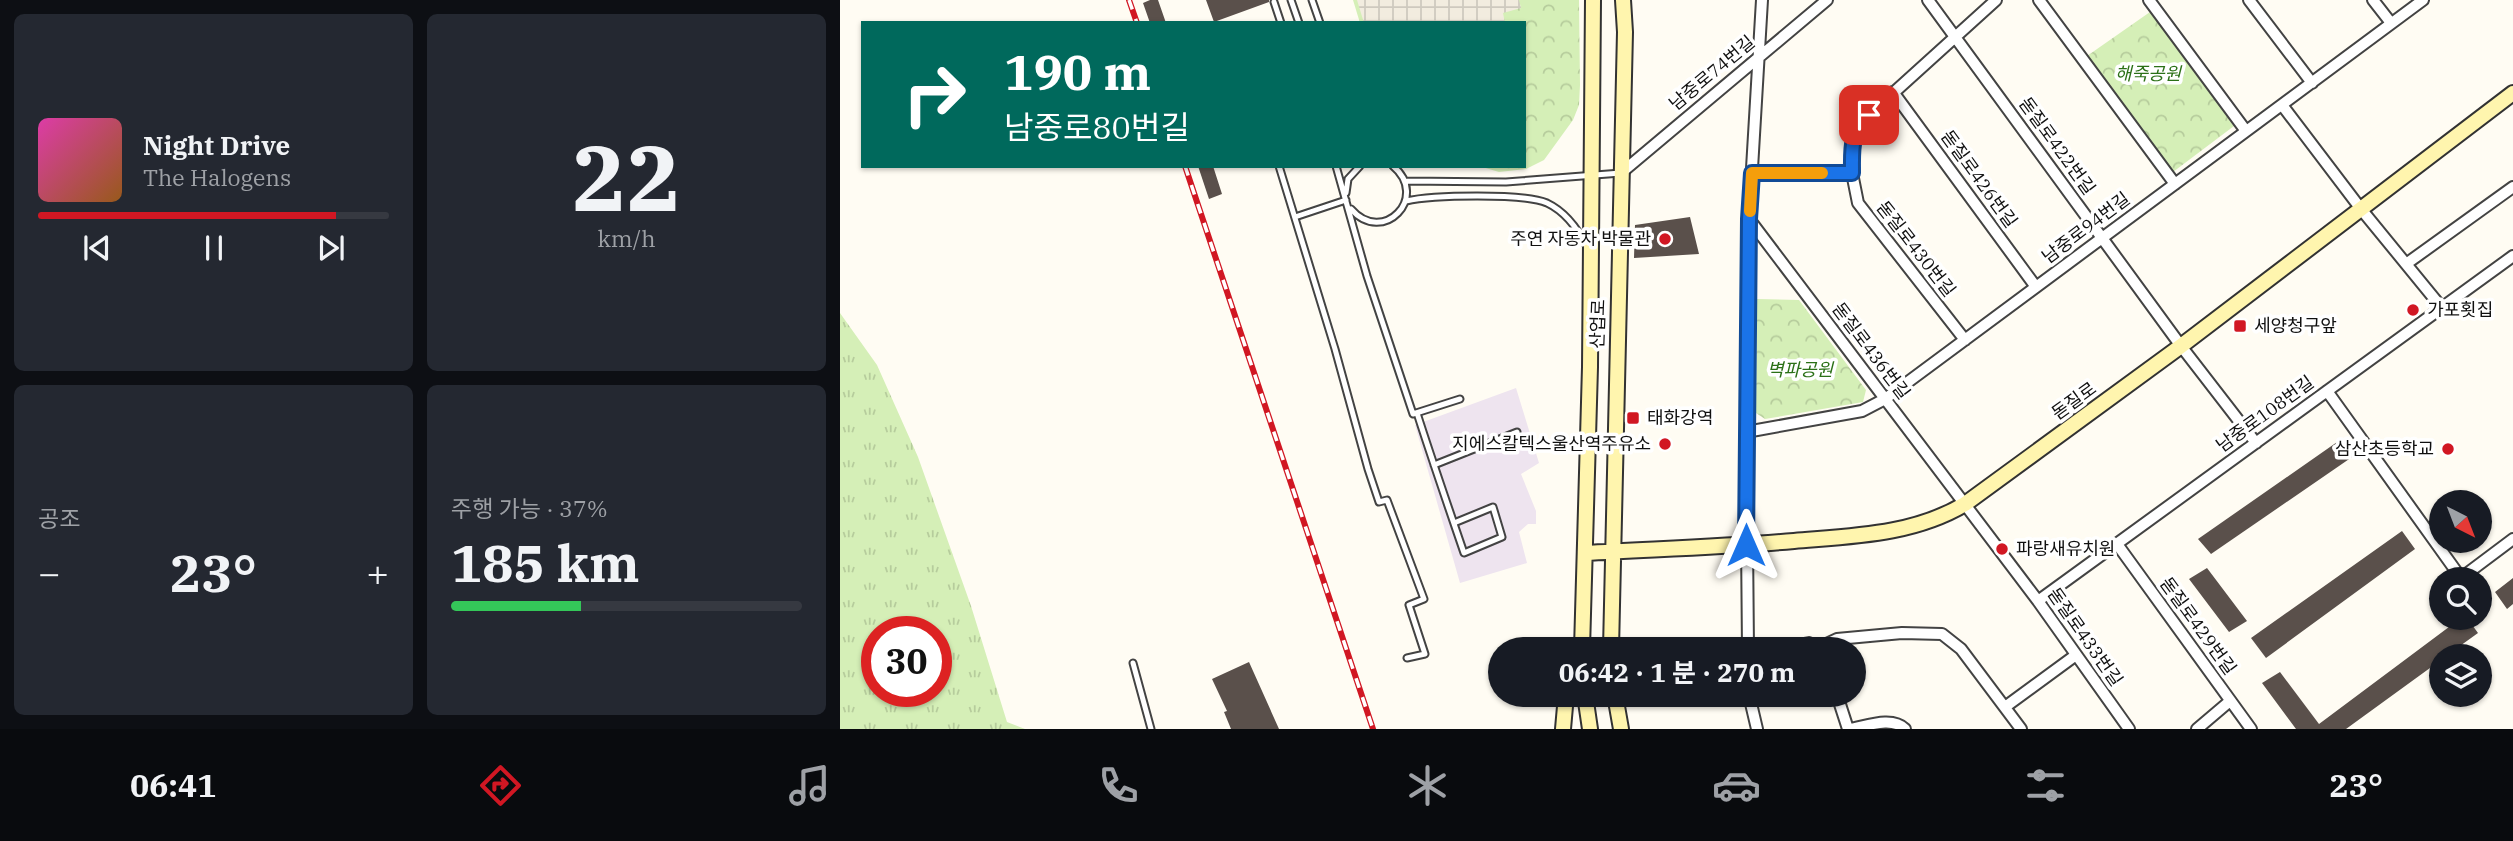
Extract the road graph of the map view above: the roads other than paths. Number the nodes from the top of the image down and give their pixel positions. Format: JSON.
{"nodes":[{"id":1,"x":1291,"y":0,"type":"edge"},
{"id":2,"x":1312,"y":0,"type":"edge"},
{"id":3,"x":1593,"y":0,"type":"edge"},
{"id":4,"x":1623,"y":0,"type":"edge"},
{"id":5,"x":1628,"y":0,"type":"edge"},
{"id":6,"x":1762,"y":0,"type":"edge"},
{"id":7,"x":1827,"y":0,"type":"edge"},
{"id":8,"x":1928,"y":0,"type":"edge"},
{"id":9,"x":1996,"y":0,"type":"edge"},
{"id":10,"x":2039,"y":0,"type":"edge"},
{"id":11,"x":2149,"y":0,"type":"edge"},
{"id":12,"x":2249,"y":0,"type":"edge"},
{"id":13,"x":2373,"y":0,"type":"edge"},
{"id":14,"x":2423,"y":0,"type":"edge"},
{"id":15,"x":1274,"y":2,"type":"dead end"},
{"id":16,"x":1280,"y":21,"type":"edge"},
{"id":17,"x":1297,"y":21,"type":"edge"},
{"id":18,"x":1319,"y":21,"type":"edge"},
{"id":19,"x":2391,"y":23,"type":"junction"},
{"id":20,"x":1625,"y":32,"type":"junction"},
{"id":21,"x":1955,"y":37,"type":"junction"},
{"id":22,"x":1759,"y":57,"type":"junction"},
{"id":23,"x":2312,"y":83,"type":"junction"},
{"id":24,"x":1894,"y":92,"type":"junction"},
{"id":25,"x":2513,"y":93,"type":"edge"},
{"id":26,"x":2282,"y":105,"type":"junction"},
{"id":27,"x":2246,"y":131,"type":"junction"},
{"id":28,"x":1280,"y":168,"type":"edge"},
{"id":29,"x":1337,"y":168,"type":"edge"},
{"id":30,"x":1358,"y":168,"type":"edge"},
{"id":31,"x":1395,"y":168,"type":"edge"},
{"id":32,"x":1621,"y":173,"type":"junction"},
{"id":33,"x":1752,"y":173,"type":"junction"},
{"id":34,"x":1852,"y":173,"type":"junction"},
{"id":35,"x":1590,"y":175,"type":"junction"},
{"id":36,"x":1405,"y":181,"type":"junction"},
{"id":37,"x":2175,"y":184,"type":"junction"},
{"id":38,"x":2513,"y":187,"type":"edge"},
{"id":39,"x":1346,"y":200,"type":"junction"},
{"id":40,"x":1406,"y":201,"type":"junction"},
{"id":41,"x":2361,"y":209,"type":"junction"},
{"id":42,"x":1295,"y":217,"type":"junction"},
{"id":43,"x":1749,"y":219,"type":"junction"},
{"id":44,"x":2102,"y":238,"type":"junction"},
{"id":45,"x":1589,"y":254,"type":"junction"},
{"id":46,"x":2513,"y":256,"type":"edge"},
{"id":47,"x":2406,"y":264,"type":"junction"},
{"id":48,"x":2036,"y":287,"type":"junction"},
{"id":49,"x":2442,"y":308,"type":"junction"},
{"id":50,"x":1965,"y":340,"type":"junction"},
{"id":51,"x":2181,"y":346,"type":"junction"},
{"id":52,"x":2327,"y":391,"type":"junction"},
{"id":53,"x":1460,"y":399,"type":"dead end"},
{"id":54,"x":1885,"y":399,"type":"junction"},
{"id":55,"x":1417,"y":413,"type":"junction"},
{"id":56,"x":1517,"y":432,"type":"dead end"},
{"id":57,"x":1746,"y":432,"type":"junction"},
{"id":58,"x":2256,"y":443,"type":"junction"},
{"id":59,"x":1434,"y":465,"type":"junction"},
{"id":60,"x":1965,"y":504,"type":"junction"},
{"id":61,"x":1454,"y":523,"type":"junction"},
{"id":62,"x":2513,"y":539,"type":"edge"},
{"id":63,"x":2117,"y":544,"type":"junction"},
{"id":64,"x":1746,"y":545,"type":"junction"},
{"id":65,"x":1613,"y":552,"type":"junction"},
{"id":66,"x":1585,"y":553,"type":"junction"},
{"id":67,"x":2038,"y":601,"type":"junction"},
{"id":68,"x":1583,"y":614,"type":"junction"},
{"id":69,"x":1576,"y":637,"type":"edge"},
{"id":70,"x":1582,"y":637,"type":"edge"},
{"id":71,"x":1611,"y":637,"type":"edge"},
{"id":72,"x":1748,"y":637,"type":"edge"},
{"id":73,"x":1859,"y":637,"type":"edge"},
{"id":74,"x":2077,"y":655,"type":"junction"},
{"id":75,"x":1407,"y":658,"type":"dead end"},
{"id":76,"x":1133,"y":663,"type":"dead end"},
{"id":77,"x":2230,"y":701,"type":"junction"},
{"id":78,"x":1565,"y":707,"type":"edge"},
{"id":79,"x":1587,"y":707,"type":"edge"},
{"id":80,"x":1617,"y":707,"type":"edge"},
{"id":81,"x":1752,"y":707,"type":"edge"},
{"id":82,"x":1841,"y":707,"type":"edge"},
{"id":83,"x":2005,"y":707,"type":"junction"},
{"id":84,"x":2127,"y":726,"type":"edge"},
{"id":85,"x":1151,"y":729,"type":"edge"},
{"id":86,"x":1563,"y":729,"type":"edge"},
{"id":87,"x":1590,"y":729,"type":"edge"},
{"id":88,"x":1622,"y":729,"type":"edge"},
{"id":89,"x":1757,"y":729,"type":"edge"},
{"id":90,"x":1849,"y":729,"type":"edge"},
{"id":91,"x":1905,"y":729,"type":"edge"},
{"id":92,"x":2021,"y":729,"type":"edge"},
{"id":93,"x":2197,"y":729,"type":"edge"},
{"id":94,"x":2251,"y":729,"type":"edge"}],
"edges":[{"from":1,"to":17,"type":"lane"},
{"from":2,"to":18,"type":"lane"},
{"from":3,"to":35,"type":"main road","name":"산업로"},
{"from":4,"to":20,"type":"main road","name":"산업로"},
{"from":5,"to":20,"type":"main road"},
{"from":6,"to":22,"type":"street"},
{"from":7,"to":22,"type":"street","name":"남중로74번길"},
{"from":8,"to":21,"type":"street","name":"돋질로422번길"},
{"from":9,"to":21,"type":"street","name":"돋질로430번길"},
{"from":10,"to":37,"type":"street"},
{"from":11,"to":27,"type":"street"},
{"from":12,"to":23,"type":"street"},
{"from":13,"to":19,"type":"street"},
{"from":14,"to":19,"type":"street","name":"남중로94번길"},
{"from":15,"to":16,"type":"lane"},
{"from":19,"to":23,"type":"street","name":"남중로94번길"},
{"from":20,"to":32,"type":"main road","name":"산업로"},
{"from":21,"to":24,"type":"street","name":"돋질로430번길"},
{"from":21,"to":44,"type":"street","name":"돋질로422번길"},
{"from":22,"to":32,"type":"street","name":"남중로74번길"},
{"from":22,"to":33,"type":"street"},
{"from":23,"to":26,"type":"street","name":"남중로94번길"},
{"from":24,"to":34,"type":"street","name":"돋질로430번길"},
{"from":24,"to":48,"type":"street","name":"돋질로426번길"},
{"from":25,"to":41,"type":"main road","name":"돋질로"},
{"from":26,"to":27,"type":"street","name":"남중로94번길"},
{"from":26,"to":41,"type":"street"},
{"from":27,"to":37,"type":"street","name":"남중로94번길"},
{"from":28,"to":42,"type":"lane"},
{"from":29,"to":39,"type":"lane"},
{"from":30,"to":39,"type":"lane"},
{"from":31,"to":36,"type":"lane"},
{"from":32,"to":35,"type":"lane"},
{"from":32,"to":65,"type":"main road","name":"산업로"},
{"from":33,"to":34,"type":"street"},
{"from":33,"to":43,"type":"street"},
{"from":34,"to":50,"type":"street","name":"돋질로430번길"},
{"from":35,"to":36,"type":"lane"},
{"from":35,"to":45,"type":"main road","name":"산업로"},
{"from":36,"to":40,"type":"lane"},
{"from":37,"to":44,"type":"street","name":"남중로94번길"},
{"from":38,"to":47,"type":"street"},
{"from":39,"to":40,"type":"lane"},
{"from":39,"to":42,"type":"lane"},
{"from":39,"to":55,"type":"lane"},
{"from":40,"to":45,"type":"lane"},
{"from":41,"to":47,"type":"street"},
{"from":41,"to":51,"type":"main road","name":"돋질로"},
{"from":42,"to":75,"type":"lane"},
{"from":43,"to":54,"type":"street","name":"돋질로436번길"},
{"from":43,"to":57,"type":"street"},
{"from":44,"to":48,"type":"street","name":"남중로94번길"},
{"from":44,"to":51,"type":"street","name":"돋질로422번길"},
{"from":45,"to":66,"type":"main road","name":"산업로"},
{"from":46,"to":49,"type":"street","name":"남중로108번길"},
{"from":47,"to":49,"type":"street"},
{"from":48,"to":50,"type":"street","name":"남중로94번길"},
{"from":49,"to":52,"type":"street","name":"남중로108번길"},
{"from":50,"to":54,"type":"street","name":"남중로94번길"},
{"from":51,"to":58,"type":"street","name":"돋질로422번길"},
{"from":51,"to":60,"type":"main road","name":"돋질로"},
{"from":52,"to":58,"type":"street","name":"남중로108번길"},
{"from":52,"to":62,"type":"street"},
{"from":53,"to":55,"type":"lane"},
{"from":54,"to":57,"type":"street","name":"남중로94번길"},
{"from":54,"to":60,"type":"street","name":"돋질로436번길"},
{"from":55,"to":59,"type":"lane"},
{"from":56,"to":59,"type":"lane"},
{"from":57,"to":64,"type":"street"},
{"from":58,"to":63,"type":"street","name":"남중로108번길"},
{"from":59,"to":61,"type":"lane"},
{"from":60,"to":64,"type":"main road","name":"돋질로"},
{"from":60,"to":67,"type":"street","name":"돋질로433번길"},
{"from":61,"to":61,"type":"lane"},
{"from":63,"to":67,"type":"street","name":"남중로108번길"},
{"from":63,"to":77,"type":"street","name":"돋질로429번길"},
{"from":64,"to":65,"type":"main road","name":"돋질로"},
{"from":64,"to":72,"type":"street"},
{"from":65,"to":66,"type":"main road","name":"돋질로"},
{"from":65,"to":71,"type":"main road","name":"산업로"},
{"from":66,"to":68,"type":"main road","name":"산업로"},
{"from":67,"to":74,"type":"street","name":"돋질로433번길"},
{"from":68,"to":69,"type":"main road"},
{"from":68,"to":70,"type":"main road","name":"산업로"},
{"from":73,"to":83,"type":"street"},
{"from":74,"to":83,"type":"street"},
{"from":74,"to":84,"type":"street","name":"돋질로433번길"},
{"from":76,"to":85,"type":"lane"},
{"from":77,"to":93,"type":"street"},
{"from":77,"to":94,"type":"street","name":"돋질로429번길"},
{"from":78,"to":86,"type":"main road"},
{"from":79,"to":87,"type":"main road"},
{"from":80,"to":88,"type":"main road"},
{"from":81,"to":89,"type":"street"},
{"from":82,"to":90,"type":"street"},
{"from":83,"to":92,"type":"street"},
{"from":90,"to":91,"type":"street"}]}
